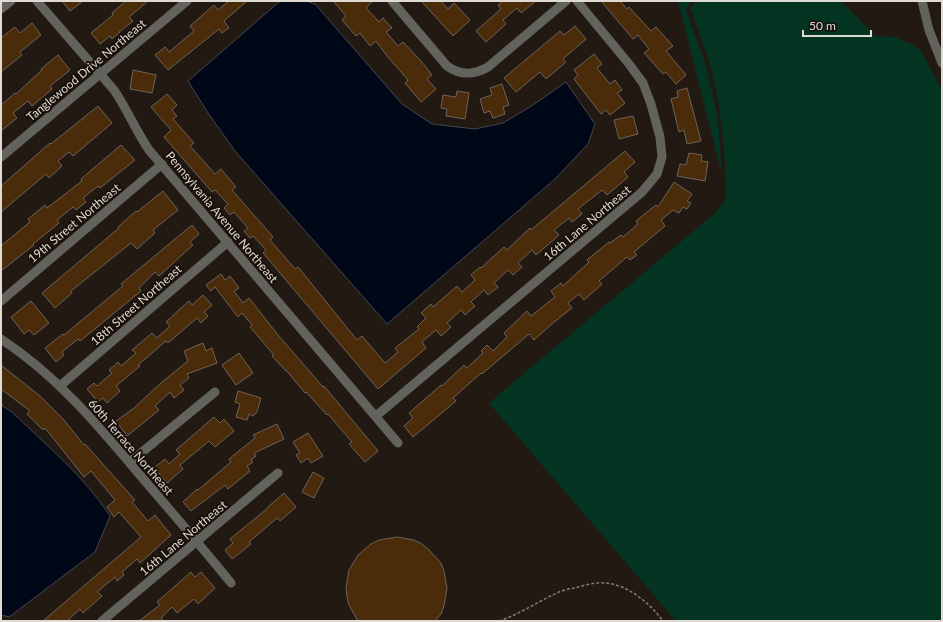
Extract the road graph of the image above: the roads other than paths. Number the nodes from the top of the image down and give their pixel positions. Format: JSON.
{"nodes":[{"id":1,"x":10,"y":1,"type":"edge"},
{"id":2,"x":37,"y":1,"type":"edge"},
{"id":3,"x":187,"y":1,"type":"edge"},
{"id":4,"x":392,"y":1,"type":"edge"},
{"id":5,"x":566,"y":1,"type":"edge"},
{"id":6,"x":576,"y":1,"type":"edge"},
{"id":7,"x":922,"y":1,"type":"edge"},
{"id":8,"x":1,"y":9,"type":"edge"},
{"id":9,"x":942,"y":63,"type":"edge"},
{"id":10,"x":99,"y":74,"type":"junction"},
{"id":11,"x":1,"y":157,"type":"edge"},
{"id":12,"x":162,"y":164,"type":"junction"},
{"id":13,"x":228,"y":242,"type":"junction"},
{"id":14,"x":1,"y":301,"type":"edge"},
{"id":15,"x":1,"y":339,"type":"edge"},
{"id":16,"x":60,"y":386,"type":"junction"},
{"id":17,"x":215,"y":392,"type":"dead end"},
{"id":18,"x":376,"y":416,"type":"junction"},
{"id":19,"x":398,"y":443,"type":"dead end"},
{"id":20,"x":130,"y":462,"type":"junction"},
{"id":21,"x":278,"y":474,"type":"dead end"},
{"id":22,"x":197,"y":542,"type":"junction"},
{"id":23,"x":231,"y":583,"type":"dead end"},
{"id":24,"x":102,"y":621,"type":"edge"}],
"edges":[{"from":1,"to":8,"type":"street"},
{"from":2,"to":10,"type":"street","name":"Pennsylvania Avenue Northeast"},
{"from":3,"to":10,"type":"street","name":"Tanglewood Drive Northeast"},
{"from":4,"to":5,"type":"street"},
{"from":6,"to":18,"type":"street","name":"16th Lane Northeast"},
{"from":7,"to":9,"type":"street"},
{"from":10,"to":11,"type":"street","name":"Tanglewood Drive Northeast"},
{"from":10,"to":12,"type":"street","name":"Pennsylvania Avenue Northeast"},
{"from":12,"to":13,"type":"street","name":"Pennsylvania Avenue Northeast"},
{"from":12,"to":14,"type":"street","name":"19th Street Northeast"},
{"from":13,"to":16,"type":"street","name":"18th Street Northeast"},
{"from":13,"to":18,"type":"street","name":"Pennsylvania Avenue Northeast"},
{"from":15,"to":16,"type":"street","name":"60th Terrace Northeast"},
{"from":16,"to":20,"type":"street","name":"60th Terrace Northeast"},
{"from":17,"to":20,"type":"street"},
{"from":18,"to":19,"type":"street","name":"Pennsylvania Avenue Northeast"},
{"from":20,"to":22,"type":"street","name":"60th Terrace Northeast"},
{"from":21,"to":22,"type":"street","name":"16th Lane Northeast"},
{"from":22,"to":23,"type":"street","name":"60th Terrace Northeast"},
{"from":22,"to":24,"type":"street","name":"16th Lane Northeast"}]}
